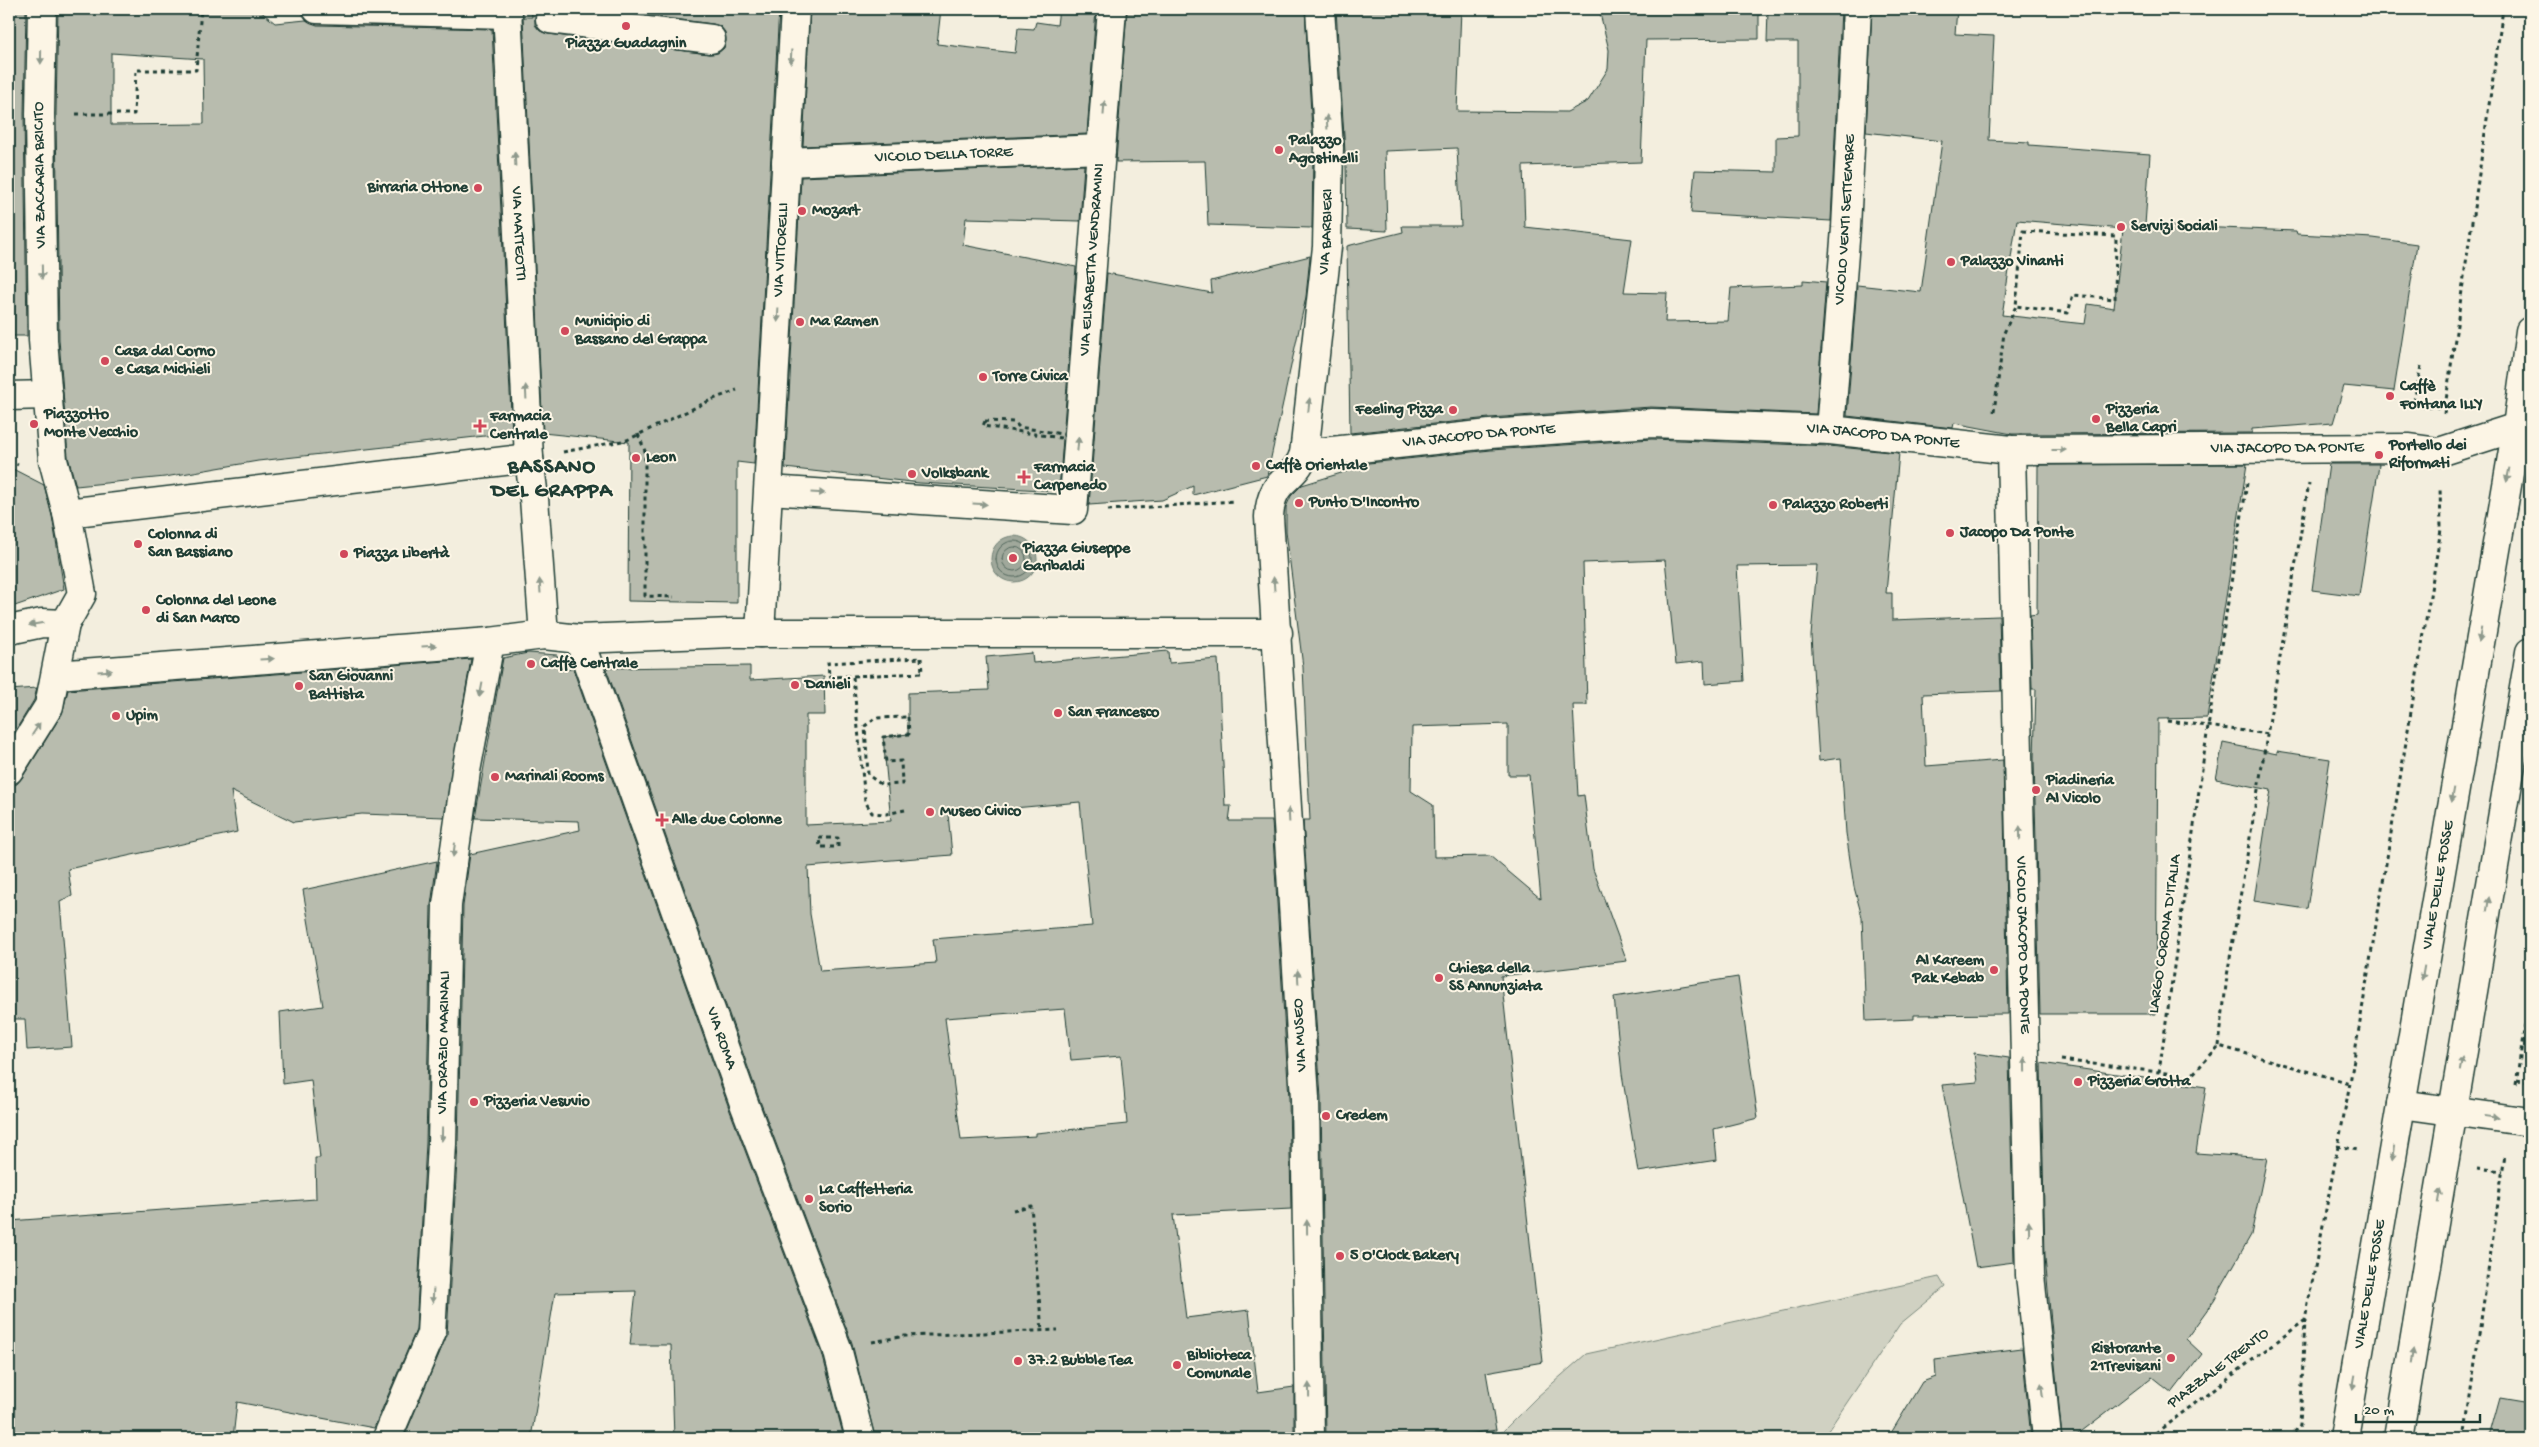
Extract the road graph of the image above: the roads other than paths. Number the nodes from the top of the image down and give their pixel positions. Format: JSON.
{"nodes":[{"id":1,"x":42,"y":9,"type":"edge"},
{"id":2,"x":317,"y":9,"type":"edge"},
{"id":3,"x":794,"y":9,"type":"edge"},
{"id":4,"x":1112,"y":9,"type":"edge"},
{"id":5,"x":1320,"y":9,"type":"edge"},
{"id":6,"x":1857,"y":9,"type":"edge"},
{"id":7,"x":508,"y":11,"type":"edge"},
{"id":8,"x":550,"y":19,"type":"dead end"},
{"id":9,"x":711,"y":38,"type":"dead end"},
{"id":10,"x":1101,"y":149,"type":"junction"},
{"id":11,"x":786,"y":162,"type":"junction"},
{"id":12,"x":2530,"y":331,"type":"edge"},
{"id":13,"x":48,"y":395,"type":"junction"},
{"id":14,"x":9,"y":396,"type":"edge"},
{"id":15,"x":2523,"y":427,"type":"edge"},
{"id":16,"x":1830,"y":430,"type":"junction"},
{"id":17,"x":2000,"y":450,"type":"junction"},
{"id":18,"x":1304,"y":454,"type":"junction"},
{"id":19,"x":529,"y":458,"type":"junction"},
{"id":20,"x":769,"y":490,"type":"junction"},
{"id":21,"x":67,"y":513,"type":"junction"},
{"id":22,"x":65,"y":624,"type":"junction"},
{"id":23,"x":9,"y":630,"type":"edge"},
{"id":24,"x":760,"y":633,"type":"junction"},
{"id":25,"x":1278,"y":633,"type":"junction"},
{"id":26,"x":544,"y":634,"type":"junction"},
{"id":27,"x":579,"y":639,"type":"junction"},
{"id":28,"x":490,"y":642,"type":"junction"},
{"id":29,"x":2530,"y":652,"type":"edge"},
{"id":30,"x":56,"y":675,"type":"junction"},
{"id":31,"x":9,"y":770,"type":"edge"},
{"id":32,"x":2401,"y":1104,"type":"junction"},
{"id":33,"x":2453,"y":1112,"type":"junction"},
{"id":34,"x":2520,"y":1121,"type":"edge"},
{"id":35,"x":387,"y":1438,"type":"edge"},
{"id":36,"x":860,"y":1438,"type":"edge"},
{"id":37,"x":1310,"y":1438,"type":"edge"},
{"id":38,"x":2047,"y":1438,"type":"edge"},
{"id":39,"x":2344,"y":1438,"type":"edge"},
{"id":40,"x":2398,"y":1438,"type":"edge"}],
"edges":[{"from":1,"to":13,"type":"street","name":"VIA ZACCARIA BRICITO","one_way":true},
{"from":2,"to":7,"type":"street"},
{"from":3,"to":11,"type":"street","name":"VIA VITTORELLI","one_way":true},
{"from":10,"to":4,"type":"street","name":"VIA ELISABETTA VENDRAMINI","one_way":true},
{"from":18,"to":5,"type":"street","name":"VIA BARBIERI","one_way":true},
{"from":6,"to":16,"type":"street","name":"VICOLO VENTI SETTEMBRE"},
{"from":19,"to":7,"type":"street","name":"VIA MATTEOTTI","one_way":true},
{"from":8,"to":9,"type":"street"},
{"from":10,"to":11,"type":"street","name":"VICOLO DELLA TORRE"},
{"from":20,"to":10,"type":"street","name":"VIA ELISABETTA VENDRAMINI","one_way":true},
{"from":11,"to":20,"type":"street","name":"VIA VITTORELLI","one_way":true},
{"from":12,"to":15,"type":"street","name":"VIALE DELLE FOSSE"},
{"from":13,"to":14,"type":"street"},
{"from":13,"to":21,"type":"street"},
{"from":17,"to":15,"type":"street","name":"VIA JACOPO DA PONTE","one_way":true},
{"from":15,"to":32,"type":"street","name":"VIALE DELLE FOSSE","one_way":true},
{"from":16,"to":17,"type":"street","name":"VIA JACOPO DA PONTE"},
{"from":16,"to":18,"type":"street","name":"VIA JACOPO DA PONTE"},
{"from":38,"to":17,"type":"street","name":"VICOLO JACOPO DA PONTE","one_way":true},
{"from":25,"to":18,"type":"street","one_way":true},
{"from":19,"to":21,"type":"street"},
{"from":26,"to":19,"type":"street","one_way":true},
{"from":20,"to":24,"type":"street"},
{"from":21,"to":22,"type":"street"},
{"from":22,"to":23,"type":"street","one_way":true},
{"from":22,"to":30,"type":"street"},
{"from":24,"to":25,"type":"street"},
{"from":24,"to":27,"type":"street"},
{"from":37,"to":25,"type":"street","name":"VIA MUSEO","one_way":true},
{"from":26,"to":27,"type":"street"},
{"from":26,"to":28,"type":"street"},
{"from":27,"to":36,"type":"street","name":"VIA ROMA"},
{"from":30,"to":28,"type":"street","one_way":true},
{"from":28,"to":35,"type":"street","name":"VIA ORAZIO MARINALI","one_way":true},
{"from":33,"to":29,"type":"street","one_way":true},
{"from":31,"to":30,"type":"street","one_way":true},
{"from":32,"to":33,"type":"street"},
{"from":32,"to":39,"type":"street","name":"VIALE DELLE FOSSE","one_way":true},
{"from":33,"to":34,"type":"street","one_way":true},
{"from":40,"to":33,"type":"street","one_way":true}]}
